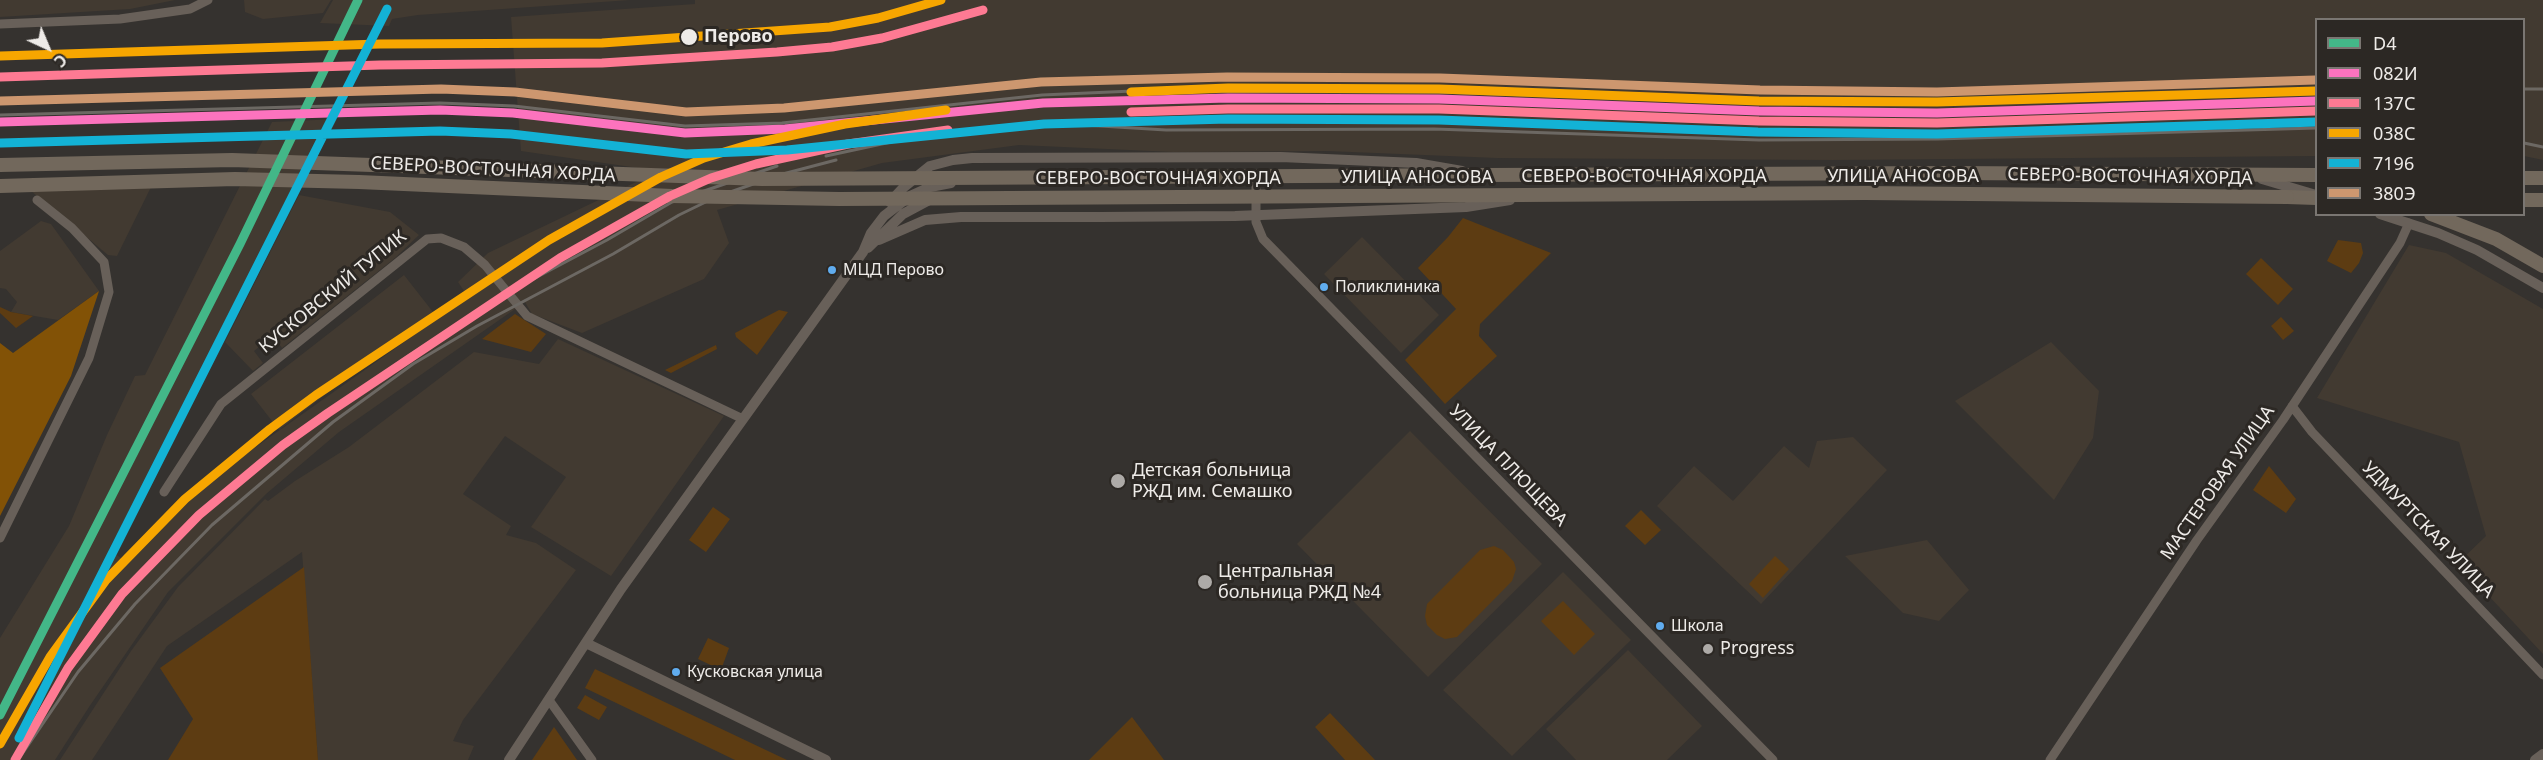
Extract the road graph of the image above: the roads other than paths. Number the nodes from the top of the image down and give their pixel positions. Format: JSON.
{"nodes":[{"id":1,"x":208,"y":0,"type":"edge"},
{"id":2,"x":0,"y":24,"type":"edge"},
{"id":3,"x":0,"y":165,"type":"edge"},
{"id":4,"x":1487,"y":175,"type":"junction"},
{"id":5,"x":2315,"y":175,"type":"edge"},
{"id":6,"x":2525,"y":178,"type":"edge"},
{"id":7,"x":2543,"y":178,"type":"edge"},
{"id":8,"x":1256,"y":179,"type":"junction"},
{"id":9,"x":0,"y":186,"type":"edge"},
{"id":10,"x":1800,"y":194,"type":"junction"},
{"id":11,"x":1256,"y":195,"type":"junction"},
{"id":12,"x":1542,"y":195,"type":"junction"},
{"id":13,"x":2315,"y":195,"type":"edge"},
{"id":14,"x":2315,"y":195,"type":"edge"},
{"id":15,"x":37,"y":200,"type":"dead end"},
{"id":16,"x":2525,"y":200,"type":"edge"},
{"id":17,"x":2543,"y":200,"type":"edge"},
{"id":18,"x":884,"y":216,"type":"junction"},
{"id":19,"x":2386,"y":216,"type":"edge"},
{"id":20,"x":2436,"y":216,"type":"edge"},
{"id":21,"x":2409,"y":223,"type":"junction"},
{"id":22,"x":873,"y":242,"type":"junction"},
{"id":23,"x":863,"y":252,"type":"junction"},
{"id":24,"x":2543,"y":266,"type":"edge"},
{"id":25,"x":2543,"y":288,"type":"edge"},
{"id":26,"x":2292,"y":406,"type":"junction"},
{"id":27,"x":742,"y":419,"type":"junction"},
{"id":28,"x":164,"y":492,"type":"dead end"},
{"id":29,"x":0,"y":538,"type":"edge"},
{"id":30,"x":586,"y":643,"type":"junction"},
{"id":31,"x":2543,"y":675,"type":"edge"},
{"id":32,"x":549,"y":700,"type":"junction"},
{"id":33,"x":2543,"y":754,"type":"edge"},
{"id":34,"x":509,"y":760,"type":"edge"},
{"id":35,"x":592,"y":760,"type":"edge"},
{"id":36,"x":826,"y":760,"type":"edge"},
{"id":37,"x":1773,"y":760,"type":"edge"},
{"id":38,"x":2050,"y":760,"type":"edge"},
{"id":39,"x":2535,"y":760,"type":"edge"}],
"edges":[{"from":1,"to":2,"type":"street"},
{"from":3,"to":4,"type":"main road","name":"СЕВЕРО-ВОСТОЧНАЯ ХОРДА","bridge":true},
{"from":4,"to":5,"type":"main road","name":"СЕВЕРО-ВОСТОЧНАЯ ХОРДА"},
{"from":4,"to":18,"type":"street","bridge":true},
{"from":6,"to":7,"type":"main road"},
{"from":8,"to":11,"type":"street","name":"УЛИЦА ПЛЮЩЕВА"},
{"from":8,"to":13,"type":"street","name":"УЛИЦА АНОСОВА"},
{"from":8,"to":18,"type":"street","name":"УЛИЦА АНОСОВА"},
{"from":9,"to":12,"type":"main road","name":"СЕВЕРО-ВОСТОЧНАЯ ХОРДА","bridge":true},
{"from":10,"to":11,"type":"street","name":"УЛИЦА АНОСОВА"},
{"from":10,"to":12,"type":"main road","name":"СЕВЕРО-ВОСТОЧНАЯ ХОРДА","bridge":true},
{"from":10,"to":14,"type":"main road","name":"СЕВЕРО-ВОСТОЧНАЯ ХОРДА","bridge":true},
{"from":11,"to":22,"type":"street","name":"УЛИЦА АНОСОВА"},
{"from":11,"to":37,"type":"street","name":"УЛИЦА ПЛЮЩЕВА"},
{"from":12,"to":22,"type":"street","bridge":true},
{"from":15,"to":29,"type":"street"},
{"from":16,"to":17,"type":"main road"},
{"from":18,"to":23,"type":"street"},
{"from":19,"to":21,"type":"street"},
{"from":20,"to":24,"type":"main road"},
{"from":21,"to":25,"type":"street"},
{"from":21,"to":26,"type":"street","name":"МАСТЕРОВАЯ УЛИЦА"},
{"from":22,"to":23,"type":"street","name":"УЛИЦА АНОСОВА"},
{"from":23,"to":27,"type":"street"},
{"from":26,"to":31,"type":"street","name":"УДМУРТСКАЯ УЛИЦА"},
{"from":26,"to":38,"type":"street","name":"МАСТЕРОВАЯ УЛИЦА"},
{"from":27,"to":28,"type":"street","name":"КУСКОВСКИЙ ТУПИК"},
{"from":27,"to":30,"type":"street"},
{"from":30,"to":32,"type":"street"},
{"from":30,"to":36,"type":"street"},
{"from":32,"to":34,"type":"street"},
{"from":32,"to":35,"type":"street"},
{"from":33,"to":39,"type":"street"}]}
